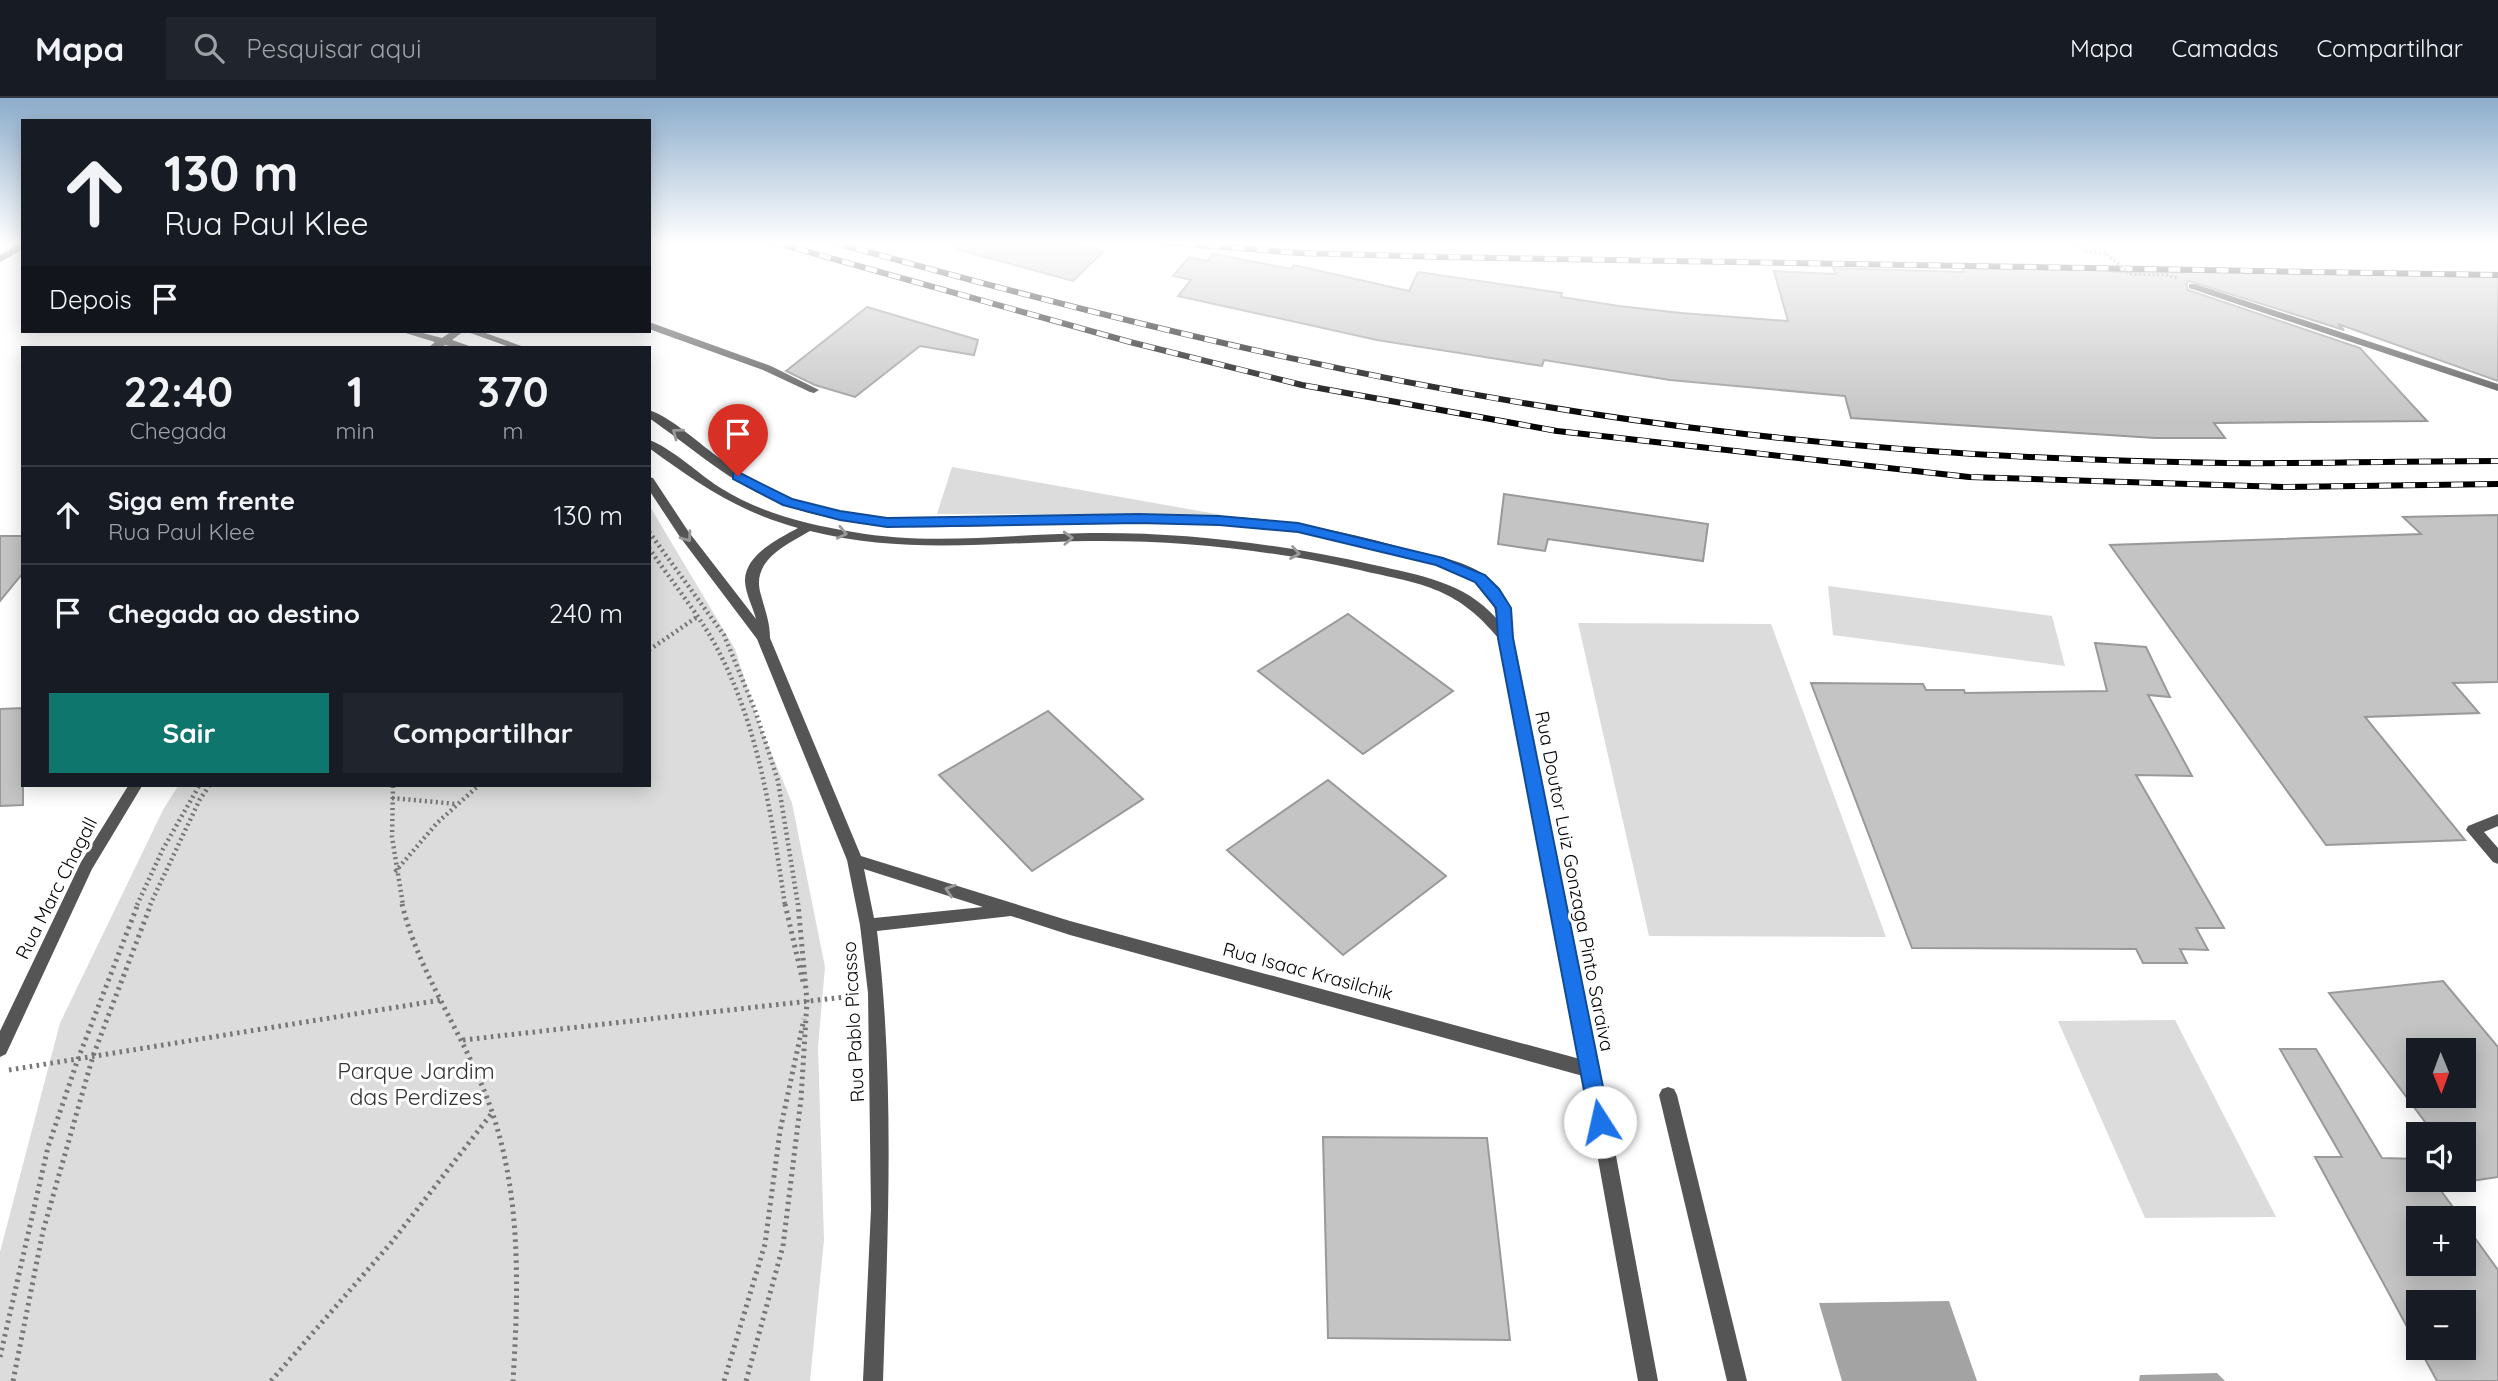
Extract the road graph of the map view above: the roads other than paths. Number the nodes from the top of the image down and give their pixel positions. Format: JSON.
{"nodes":[{"id":1,"x":2240,"y":302,"type":"edge"},
{"id":2,"x":651,"y":326,"type":"edge"},
{"id":3,"x":413,"y":333,"type":"edge"},
{"id":4,"x":456,"y":333,"type":"edge"},
{"id":5,"x":476,"y":333,"type":"edge"},
{"id":6,"x":444,"y":340,"type":"junction"},
{"id":7,"x":436,"y":346,"type":"edge"},
{"id":8,"x":464,"y":346,"type":"edge"},
{"id":9,"x":517,"y":346,"type":"edge"},
{"id":10,"x":2498,"y":388,"type":"edge"},
{"id":11,"x":814,"y":390,"type":"dead end"},
{"id":12,"x":651,"y":414,"type":"edge"},
{"id":13,"x":651,"y":444,"type":"edge"},
{"id":14,"x":651,"y":484,"type":"edge"},
{"id":15,"x":811,"y":526,"type":"junction"},
{"id":16,"x":763,"y":638,"type":"junction"},
{"id":17,"x":1505,"y":638,"type":"junction"},
{"id":18,"x":134,"y":787,"type":"edge"},
{"id":19,"x":2498,"y":820,"type":"edge"},
{"id":20,"x":2498,"y":858,"type":"edge"},
{"id":21,"x":855,"y":860,"type":"junction"},
{"id":22,"x":1015,"y":911,"type":"junction"},
{"id":23,"x":868,"y":925,"type":"junction"},
{"id":24,"x":0,"y":1049,"type":"edge"},
{"id":25,"x":1591,"y":1070,"type":"junction"},
{"id":26,"x":1668,"y":1095,"type":"dead end"},
{"id":27,"x":873,"y":1381,"type":"edge"},
{"id":28,"x":1648,"y":1381,"type":"edge"},
{"id":29,"x":1737,"y":1381,"type":"edge"}],
"edges":[{"from":1,"to":10,"type":"street"},
{"from":2,"to":11,"type":"street"},
{"from":3,"to":6,"type":"street"},
{"from":4,"to":6,"type":"street"},
{"from":5,"to":9,"type":"street"},
{"from":6,"to":7,"type":"street"},
{"from":6,"to":8,"type":"street"},
{"from":17,"to":12,"type":"street","name":"Rua Doutor Luiz Gonzaga Pinto Saraiva","one_way":true},
{"from":13,"to":15,"type":"street"},
{"from":14,"to":16,"type":"street","name":"Rua Pablo Picasso","one_way":true},
{"from":15,"to":16,"type":"street","name":"Rua Pablo Picasso"},
{"from":15,"to":17,"type":"street","one_way":true},
{"from":16,"to":21,"type":"street","name":"Rua Pablo Picasso"},
{"from":17,"to":25,"type":"street","name":"Rua Doutor Luiz Gonzaga Pinto Saraiva"},
{"from":18,"to":24,"type":"street","name":"Rua Marc Chagall"},
{"from":19,"to":20,"type":"street"},
{"from":22,"to":21,"type":"street","name":"Rua Isaac Krasilchik","one_way":true},
{"from":21,"to":23,"type":"street","name":"Rua Pablo Picasso"},
{"from":22,"to":23,"type":"street","name":"Rua Isaac Krasilchik"},
{"from":22,"to":25,"type":"street","name":"Rua Isaac Krasilchik"},
{"from":23,"to":27,"type":"street","name":"Rua Pablo Picasso"},
{"from":25,"to":28,"type":"street","name":"Rua Doutor Luiz Gonzaga Pinto Saraiva"},
{"from":26,"to":29,"type":"street"}]}
